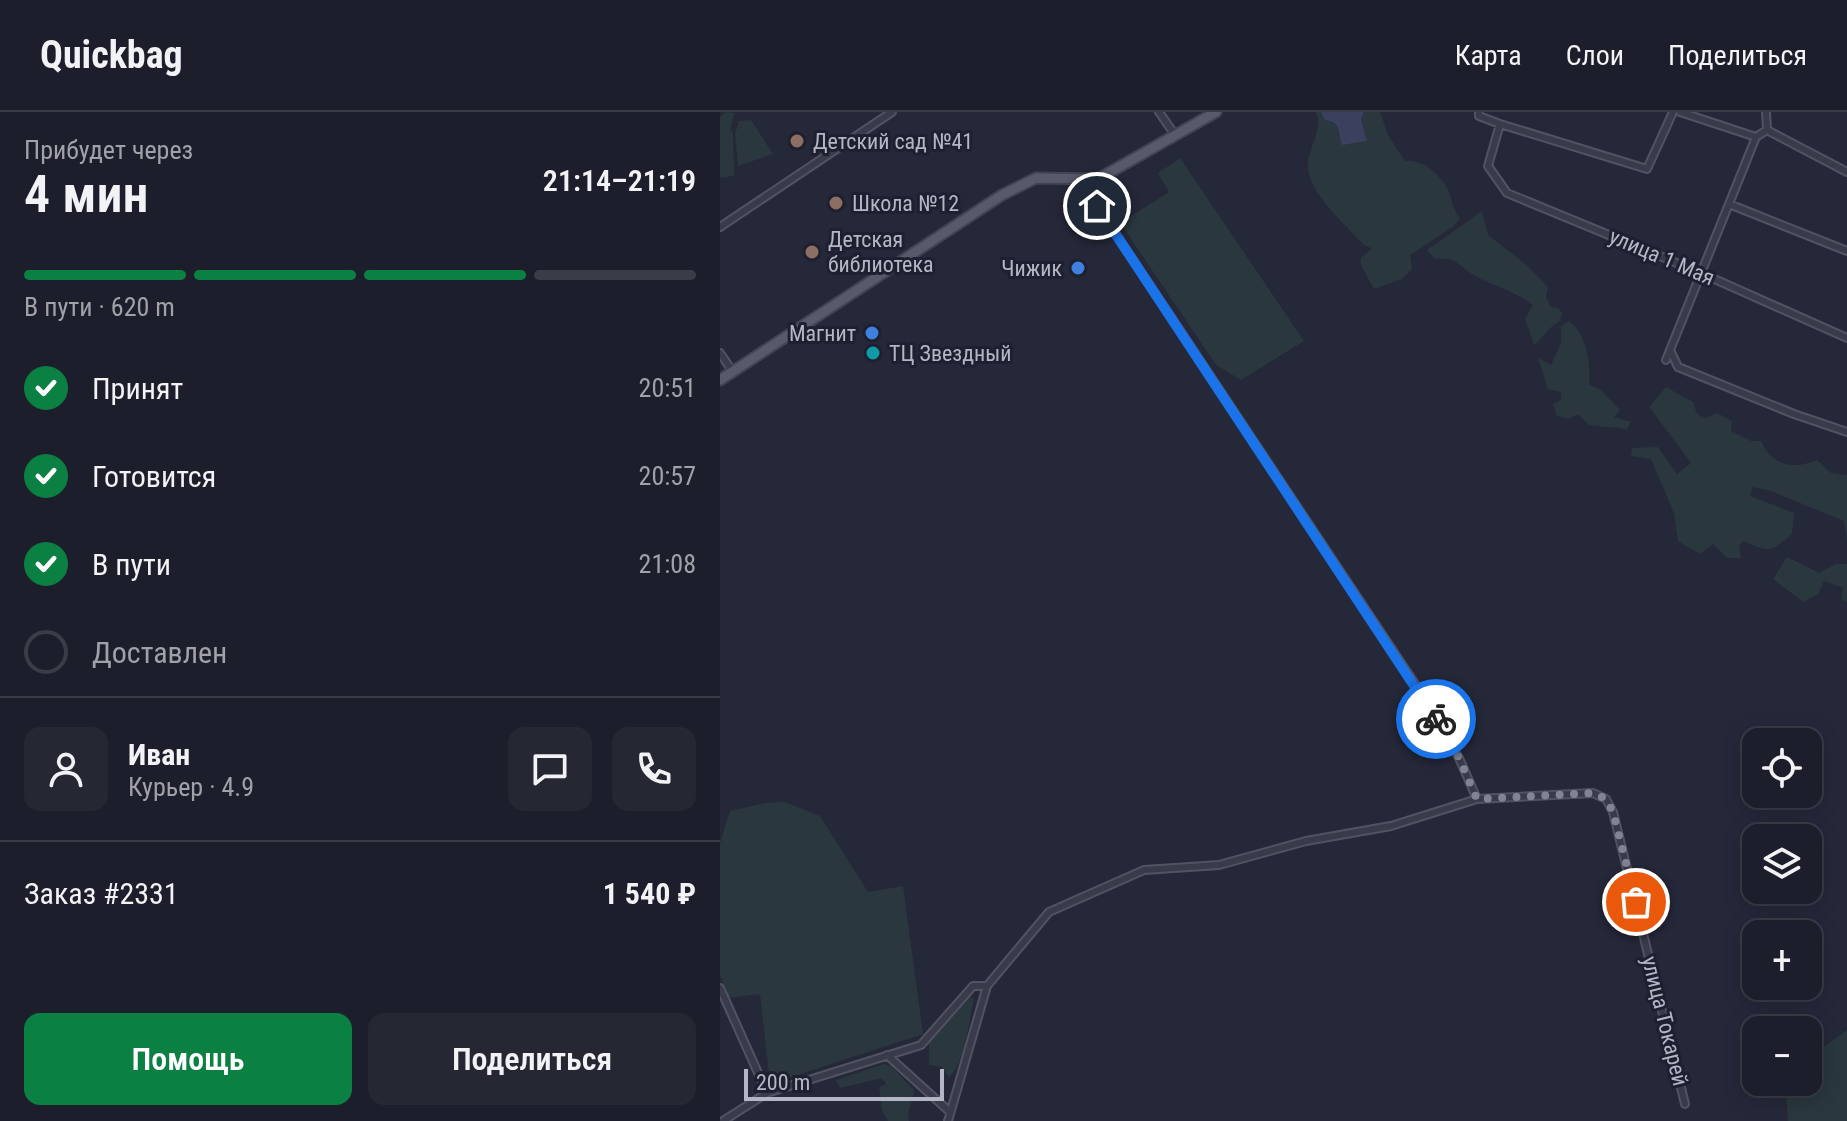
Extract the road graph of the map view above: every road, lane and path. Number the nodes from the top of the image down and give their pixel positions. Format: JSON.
{"nodes":[{"id":1,"x":892,"y":112,"type":"edge"},
{"id":2,"x":1159,"y":112,"type":"edge"},
{"id":3,"x":1216,"y":112,"type":"edge"},
{"id":4,"x":1479,"y":112,"type":"edge"},
{"id":5,"x":1673,"y":112,"type":"edge"},
{"id":6,"x":1680,"y":112,"type":"edge"},
{"id":7,"x":1766,"y":112,"type":"edge"},
{"id":8,"x":1500,"y":124,"type":"junction"},
{"id":9,"x":1767,"y":130,"type":"junction"},
{"id":10,"x":1175,"y":135,"type":"junction"},
{"id":11,"x":1756,"y":137,"type":"junction"},
{"id":12,"x":1847,"y":172,"type":"edge"},
{"id":13,"x":1098,"y":179,"type":"junction"},
{"id":14,"x":1729,"y":204,"type":"junction"},
{"id":15,"x":720,"y":227,"type":"edge"},
{"id":16,"x":1847,"y":251,"type":"edge"},
{"id":17,"x":1701,"y":273,"type":"junction"},
{"id":18,"x":1847,"y":338,"type":"edge"},
{"id":19,"x":1670,"y":350,"type":"junction"},
{"id":20,"x":720,"y":353,"type":"edge"},
{"id":21,"x":1666,"y":360,"type":"dead end"},
{"id":22,"x":733,"y":372,"type":"junction"},
{"id":23,"x":720,"y":380,"type":"edge"},
{"id":24,"x":1847,"y":432,"type":"edge"},
{"id":25,"x":1477,"y":799,"type":"junction"},
{"id":26,"x":987,"y":986,"type":"junction"},
{"id":27,"x":720,"y":988,"type":"edge"},
{"id":28,"x":887,"y":1055,"type":"junction"},
{"id":29,"x":767,"y":1093,"type":"junction"},
{"id":30,"x":1685,"y":1104,"type":"dead end"},
{"id":31,"x":950,"y":1112,"type":"junction"},
{"id":32,"x":723,"y":1121,"type":"edge"},
{"id":33,"x":948,"y":1121,"type":"edge"}],
"edges":[{"from":1,"to":15,"type":"street"},
{"from":2,"to":10,"type":"street"},
{"from":3,"to":10,"type":"main road"},
{"from":4,"to":8,"type":"street"},
{"from":5,"to":8,"type":"street"},
{"from":6,"to":11,"type":"street"},
{"from":7,"to":9,"type":"street"},
{"from":8,"to":17,"type":"street","name":"улица 1 Мая"},
{"from":9,"to":11,"type":"street"},
{"from":9,"to":12,"type":"street"},
{"from":10,"to":13,"type":"main road"},
{"from":11,"to":14,"type":"street"},
{"from":13,"to":22,"type":"main road"},
{"from":13,"to":25,"type":"street"},
{"from":14,"to":16,"type":"street"},
{"from":14,"to":17,"type":"street"},
{"from":17,"to":18,"type":"street","name":"улица 1 Мая"},
{"from":17,"to":19,"type":"street"},
{"from":19,"to":21,"type":"street"},
{"from":19,"to":24,"type":"street"},
{"from":20,"to":22,"type":"street"},
{"from":22,"to":23,"type":"main road"},
{"from":25,"to":26,"type":"street"},
{"from":25,"to":30,"type":"street","name":"улица Токарей"},
{"from":26,"to":28,"type":"street"},
{"from":26,"to":31,"type":"street"},
{"from":27,"to":29,"type":"street"},
{"from":28,"to":29,"type":"street"},
{"from":28,"to":31,"type":"street"},
{"from":29,"to":32,"type":"street"},
{"from":31,"to":33,"type":"street"}]}
